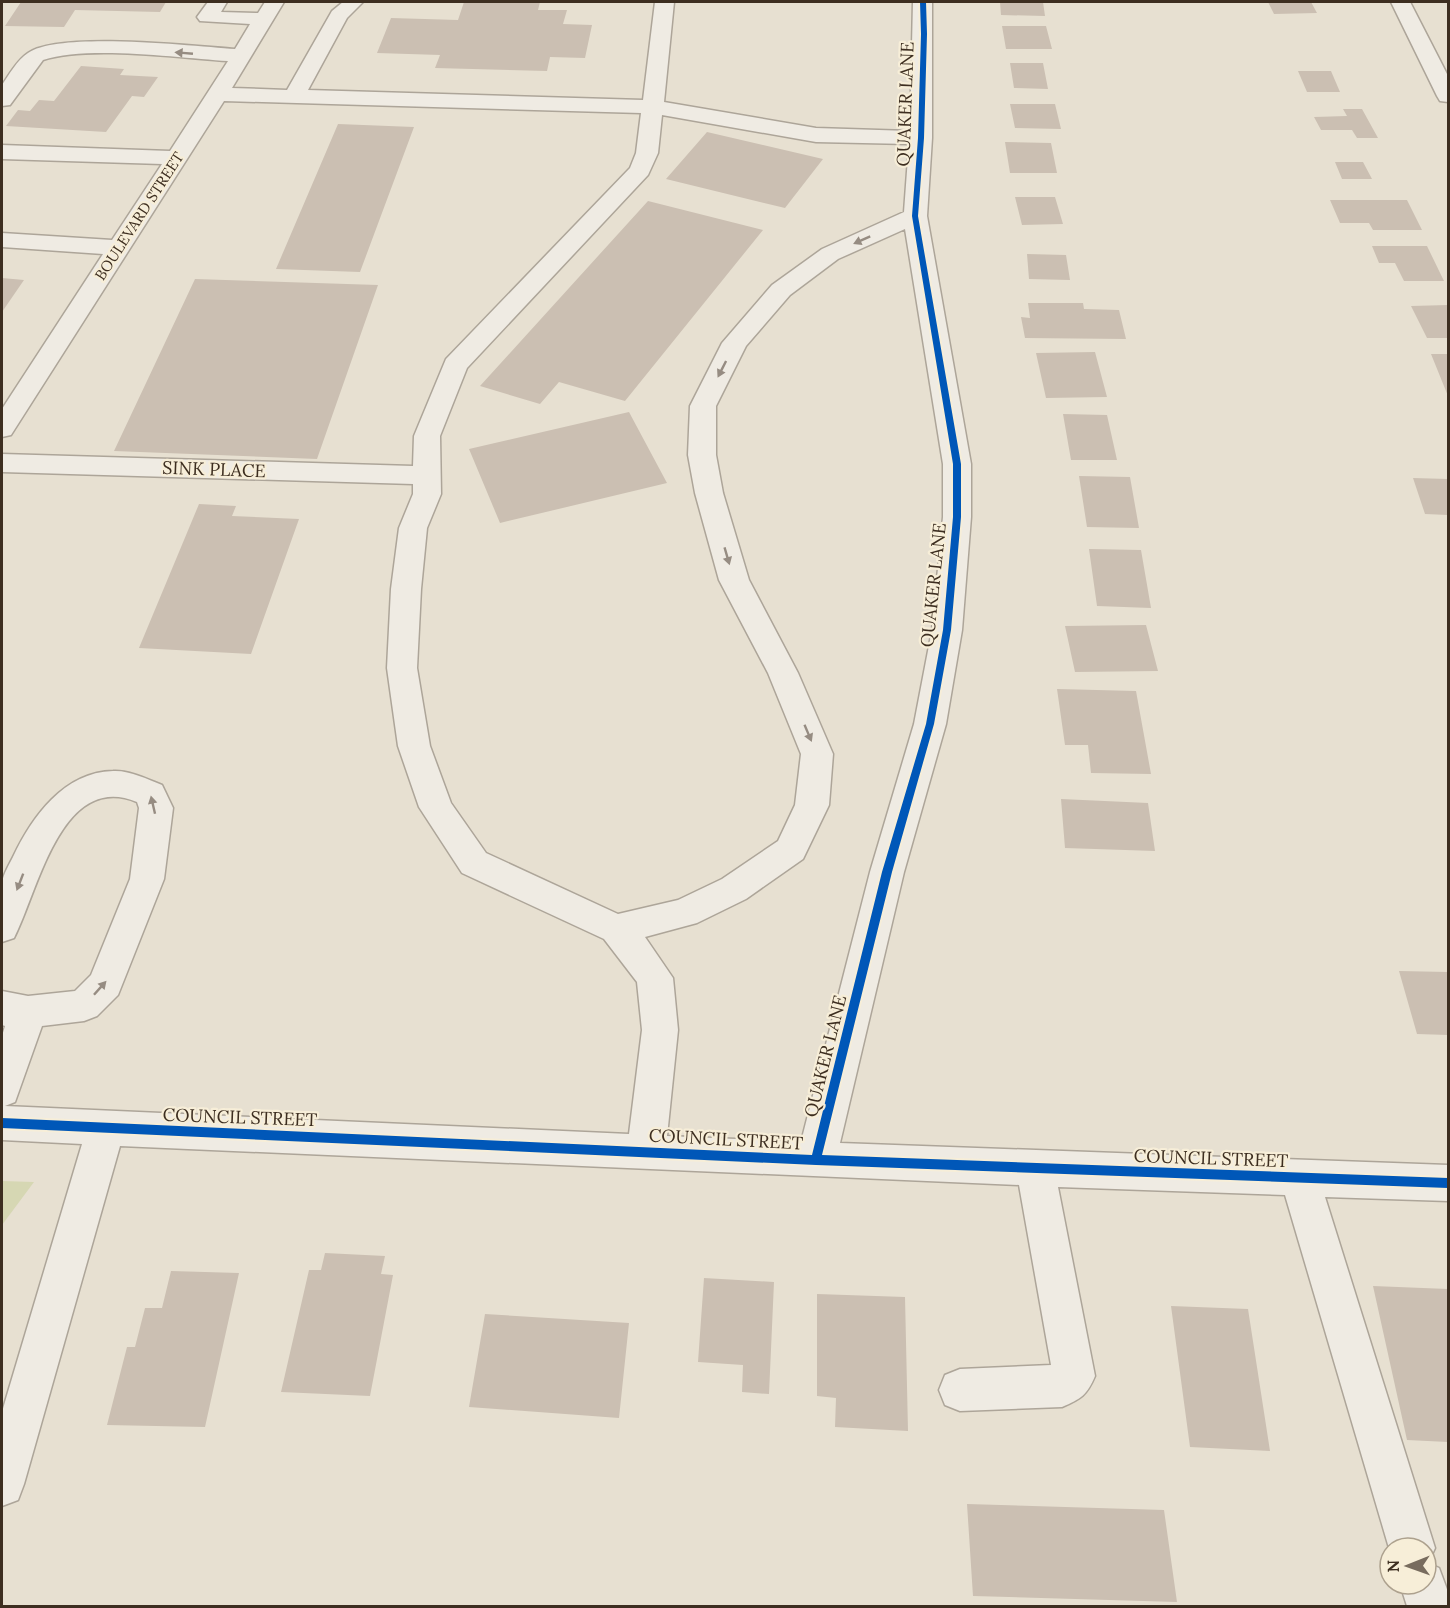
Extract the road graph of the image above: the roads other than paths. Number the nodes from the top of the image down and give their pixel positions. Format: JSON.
{"nodes":[{"id":1,"x":218,"y":2,"type":"edge"},
{"id":2,"x":354,"y":2,"type":"edge"},
{"id":3,"x":665,"y":2,"type":"edge"},
{"id":4,"x":923,"y":2,"type":"edge"},
{"id":5,"x":1400,"y":2,"type":"edge"},
{"id":6,"x":269,"y":10,"type":"edge"},
{"id":7,"x":243,"y":56,"type":"junction"},
{"id":8,"x":218,"y":94,"type":"junction"},
{"id":9,"x":294,"y":96,"type":"junction"},
{"id":10,"x":1449,"y":96,"type":"edge"},
{"id":11,"x":2,"y":100,"type":"edge"},
{"id":12,"x":653,"y":107,"type":"junction"},
{"id":13,"x":921,"y":138,"type":"junction"},
{"id":14,"x":2,"y":152,"type":"edge"},
{"id":15,"x":177,"y":158,"type":"junction"},
{"id":16,"x":915,"y":216,"type":"junction"},
{"id":17,"x":2,"y":240,"type":"edge"},
{"id":18,"x":119,"y":248,"type":"junction"},
{"id":19,"x":2,"y":429,"type":"edge"},
{"id":20,"x":2,"y":463,"type":"edge"},
{"id":21,"x":426,"y":475,"type":"junction"},
{"id":22,"x":2,"y":928,"type":"edge"},
{"id":23,"x":616,"y":929,"type":"junction"},
{"id":24,"x":15,"y":1009,"type":"edge"},
{"id":25,"x":2,"y":1090,"type":"edge"},
{"id":26,"x":2,"y":1123,"type":"edge"},
{"id":27,"x":106,"y":1127,"type":"junction"},
{"id":28,"x":646,"y":1151,"type":"junction"},
{"id":29,"x":816,"y":1160,"type":"junction"},
{"id":30,"x":1035,"y":1168,"type":"junction"},
{"id":31,"x":1299,"y":1177,"type":"junction"},
{"id":32,"x":1449,"y":1183,"type":"edge"},
{"id":33,"x":960,"y":1390,"type":"dead end"},
{"id":34,"x":2,"y":1484,"type":"edge"},
{"id":35,"x":1408,"y":1536,"type":"edge"}],
"edges":[{"from":1,"to":6,"type":"street"},
{"from":2,"to":9,"type":"street"},
{"from":3,"to":12,"type":"street"},
{"from":4,"to":13,"type":"street","name":"QUAKER LANE"},
{"from":5,"to":10,"type":"street"},
{"from":6,"to":7,"type":"street","name":"BOULEVARD STREET"},
{"from":7,"to":8,"type":"street","name":"BOULEVARD STREET"},
{"from":7,"to":11,"type":"street","one_way":true},
{"from":8,"to":9,"type":"street"},
{"from":8,"to":15,"type":"street","name":"BOULEVARD STREET"},
{"from":9,"to":12,"type":"street"},
{"from":12,"to":13,"type":"street"},
{"from":12,"to":21,"type":"street"},
{"from":13,"to":16,"type":"street","name":"QUAKER LANE"},
{"from":14,"to":15,"type":"street"},
{"from":15,"to":18,"type":"street","name":"BOULEVARD STREET"},
{"from":16,"to":23,"type":"street","one_way":true},
{"from":16,"to":29,"type":"street","name":"QUAKER LANE"},
{"from":17,"to":18,"type":"street"},
{"from":18,"to":19,"type":"street","name":"BOULEVARD STREET"},
{"from":20,"to":21,"type":"street","name":"SINK PLACE"},
{"from":21,"to":23,"type":"street"},
{"from":24,"to":22,"type":"street","one_way":true},
{"from":23,"to":28,"type":"street"},
{"from":24,"to":25,"type":"street"},
{"from":26,"to":27,"type":"street","name":"COUNCIL STREET"},
{"from":27,"to":28,"type":"street","name":"COUNCIL STREET"},
{"from":27,"to":34,"type":"street"},
{"from":28,"to":29,"type":"street","name":"COUNCIL STREET"},
{"from":29,"to":30,"type":"street","name":"COUNCIL STREET"},
{"from":30,"to":31,"type":"street","name":"COUNCIL STREET"},
{"from":30,"to":33,"type":"street"},
{"from":31,"to":32,"type":"street","name":"COUNCIL STREET"},
{"from":31,"to":35,"type":"street"}]}
